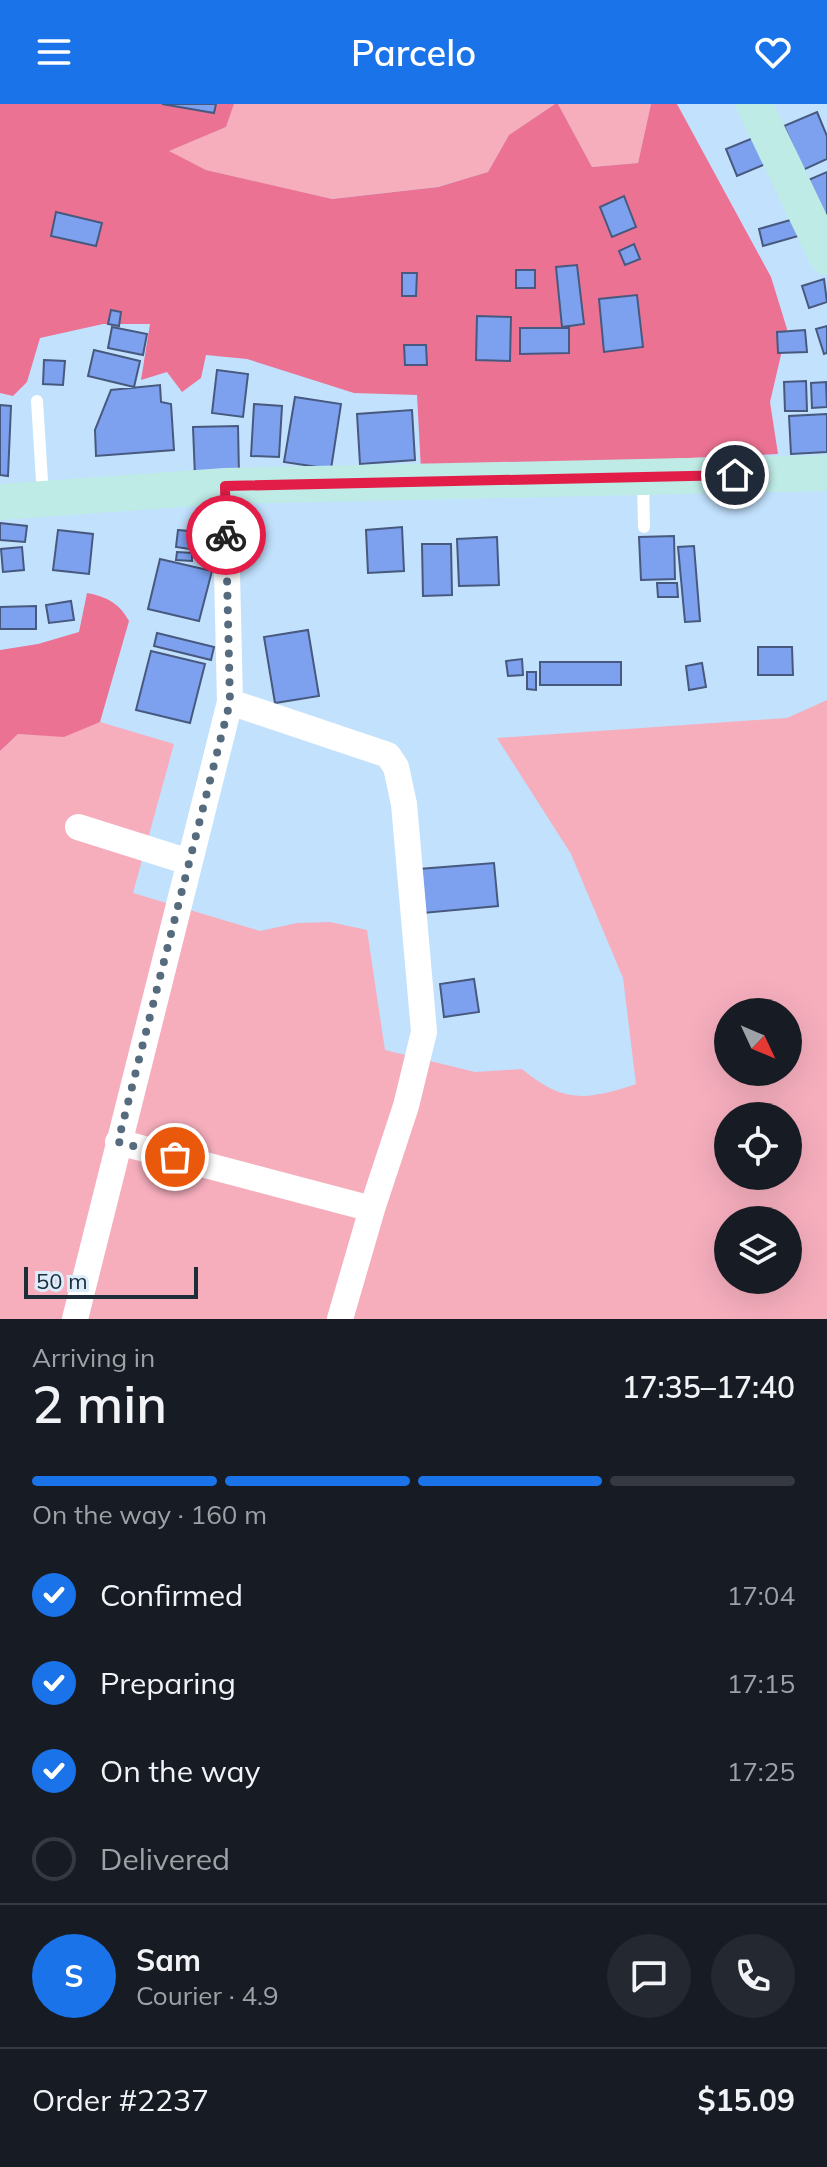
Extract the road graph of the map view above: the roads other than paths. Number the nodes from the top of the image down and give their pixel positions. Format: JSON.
{"nodes":[{"id":1,"x":754,"y":104,"type":"edge"},
{"id":2,"x":827,"y":257,"type":"edge"},
{"id":3,"x":37,"y":401,"type":"dead end"},
{"id":4,"x":827,"y":473,"type":"edge"},
{"id":5,"x":643,"y":477,"type":"junction"},
{"id":6,"x":225,"y":486,"type":"junction"},
{"id":7,"x":43,"y":499,"type":"junction"},
{"id":8,"x":0,"y":502,"type":"edge"},
{"id":9,"x":644,"y":527,"type":"dead end"},
{"id":10,"x":230,"y":702,"type":"junction"},
{"id":11,"x":78,"y":827,"type":"dead end"},
{"id":12,"x":189,"y":862,"type":"junction"},
{"id":13,"x":118,"y":1142,"type":"junction"},
{"id":14,"x":372,"y":1209,"type":"junction"},
{"id":15,"x":75,"y":1319,"type":"edge"},
{"id":16,"x":340,"y":1319,"type":"edge"}],
"edges":[{"from":1,"to":2,"type":"street"},
{"from":3,"to":7,"type":"lane"},
{"from":4,"to":5,"type":"street"},
{"from":5,"to":6,"type":"street"},
{"from":5,"to":9,"type":"lane"},
{"from":6,"to":7,"type":"street"},
{"from":6,"to":10,"type":"street"},
{"from":7,"to":8,"type":"street"},
{"from":10,"to":12,"type":"street"},
{"from":10,"to":14,"type":"street"},
{"from":11,"to":12,"type":"street"},
{"from":12,"to":13,"type":"street"},
{"from":13,"to":14,"type":"street"},
{"from":13,"to":15,"type":"street"},
{"from":14,"to":16,"type":"street"}]}
